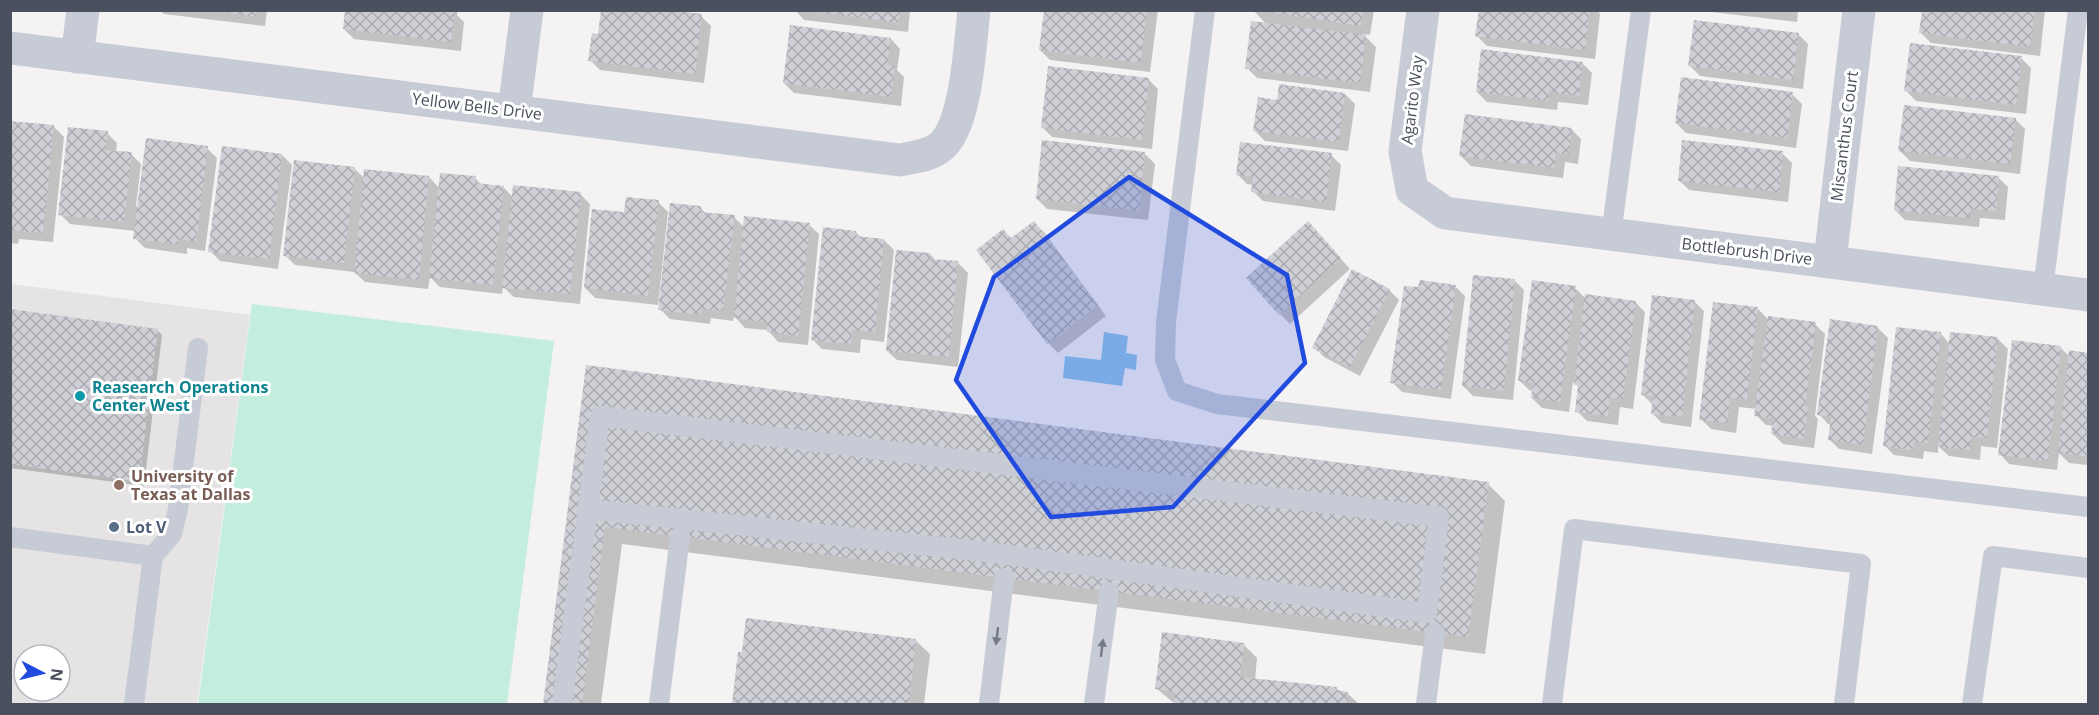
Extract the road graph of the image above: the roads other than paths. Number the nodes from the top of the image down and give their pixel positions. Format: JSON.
{"nodes":[{"id":1,"x":83,"y":10,"type":"edge"},
{"id":2,"x":527,"y":10,"type":"edge"},
{"id":3,"x":974,"y":10,"type":"edge"},
{"id":4,"x":1205,"y":10,"type":"edge"},
{"id":5,"x":1423,"y":10,"type":"edge"},
{"id":6,"x":1641,"y":10,"type":"edge"},
{"id":7,"x":1859,"y":10,"type":"edge"},
{"id":8,"x":2078,"y":10,"type":"edge"},
{"id":9,"x":10,"y":48,"type":"edge"},
{"id":10,"x":77,"y":57,"type":"junction"},
{"id":11,"x":514,"y":111,"type":"junction"},
{"id":12,"x":1412,"y":190,"type":"joint"},
{"id":13,"x":1611,"y":235,"type":"junction"},
{"id":14,"x":1830,"y":261,"type":"junction"},
{"id":15,"x":2043,"y":289,"type":"junction"},
{"id":16,"x":2088,"y":295,"type":"edge"},
{"id":17,"x":198,"y":348,"type":"dead end"},
{"id":18,"x":2088,"y":507,"type":"edge"},
{"id":19,"x":587,"y":509,"type":"junction"},
{"id":20,"x":10,"y":537,"type":"edge"},
{"id":21,"x":680,"y":537,"type":"dead end"},
{"id":22,"x":153,"y":556,"type":"junction"},
{"id":23,"x":2088,"y":568,"type":"edge"},
{"id":24,"x":1004,"y":578,"type":"dead end"},
{"id":25,"x":1109,"y":592,"type":"dead end"},
{"id":26,"x":1435,"y":633,"type":"dead end"},
{"id":27,"x":134,"y":705,"type":"edge"},
{"id":28,"x":562,"y":705,"type":"edge"},
{"id":29,"x":659,"y":705,"type":"edge"},
{"id":30,"x":989,"y":705,"type":"edge"},
{"id":31,"x":1095,"y":705,"type":"edge"},
{"id":32,"x":1426,"y":705,"type":"edge"},
{"id":33,"x":1552,"y":705,"type":"edge"},
{"id":34,"x":1844,"y":705,"type":"edge"},
{"id":35,"x":1972,"y":705,"type":"edge"}],
"edges":[{"from":1,"to":10,"type":"street"},
{"from":2,"to":11,"type":"street"},
{"from":3,"to":11,"type":"street","name":"Yellow Bells Drive"},
{"from":4,"to":18,"type":"lane"},
{"from":5,"to":12,"type":"street","name":"Agarito Way"},
{"from":6,"to":13,"type":"lane"},
{"from":7,"to":14,"type":"street","name":"Miscanthus Court"},
{"from":8,"to":15,"type":"lane"},
{"from":9,"to":10,"type":"street","name":"Yellow Bells Drive"},
{"from":10,"to":11,"type":"street","name":"Yellow Bells Drive"},
{"from":12,"to":13,"type":"street","name":"Bottlebrush Drive"},
{"from":13,"to":14,"type":"street","name":"Bottlebrush Drive"},
{"from":14,"to":15,"type":"street","name":"Bottlebrush Drive"},
{"from":15,"to":16,"type":"street","name":"Bottlebrush Drive"},
{"from":17,"to":22,"type":"lane"},
{"from":19,"to":19,"type":"lane"},
{"from":19,"to":28,"type":"lane"},
{"from":20,"to":22,"type":"lane"},
{"from":21,"to":29,"type":"lane"},
{"from":22,"to":27,"type":"lane"},
{"from":23,"to":35,"type":"lane"},
{"from":24,"to":30,"type":"lane","one_way":true},
{"from":31,"to":25,"type":"lane","one_way":true},
{"from":26,"to":32,"type":"lane"},
{"from":33,"to":34,"type":"lane"}]}
